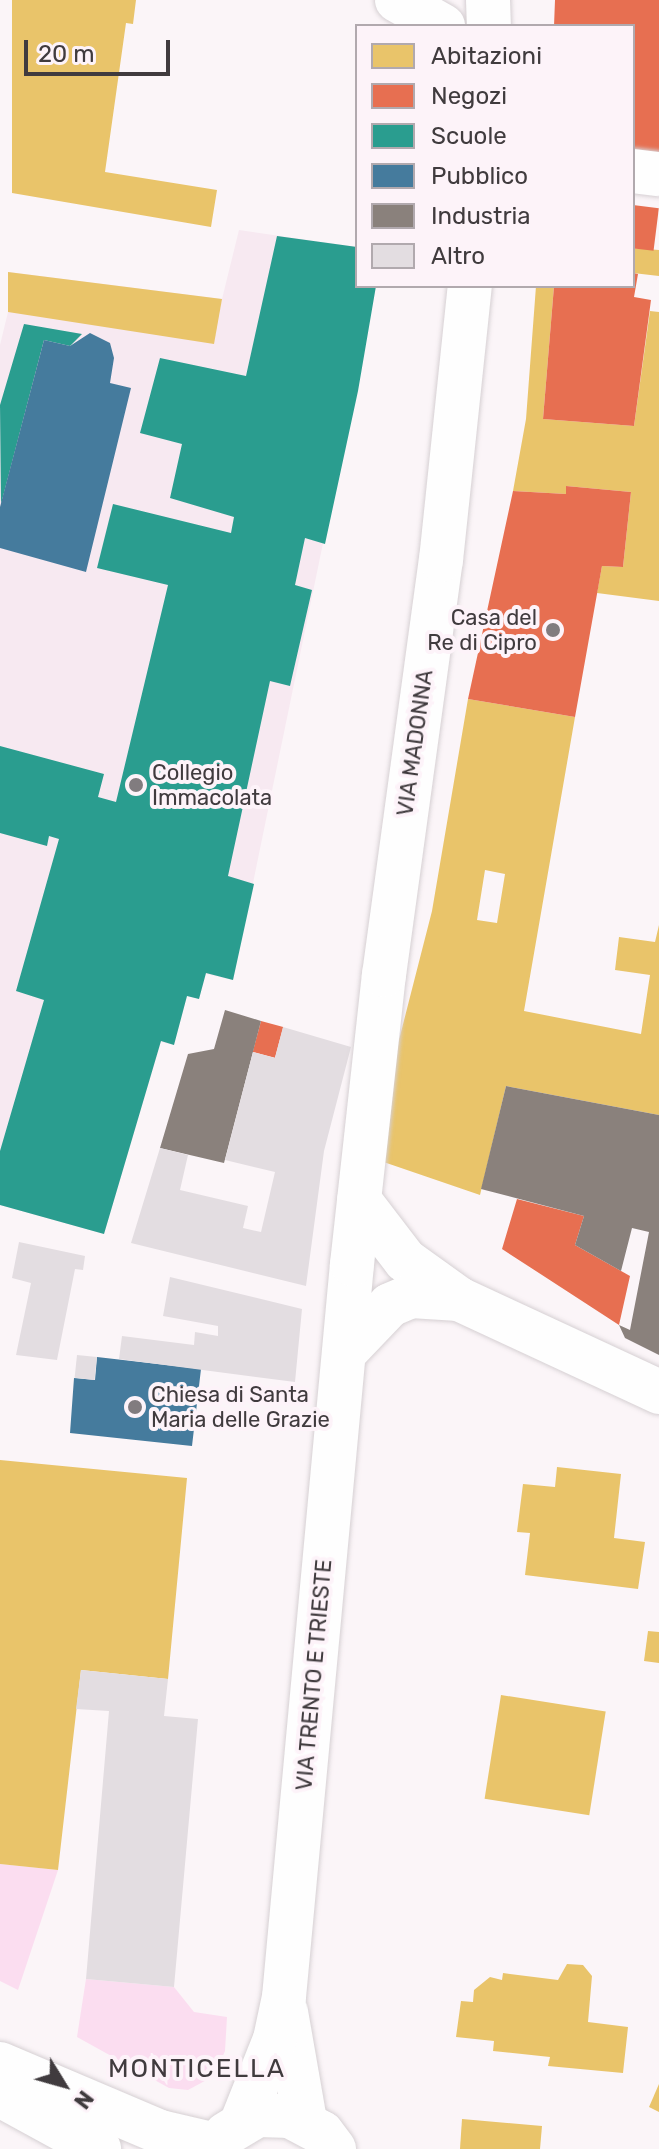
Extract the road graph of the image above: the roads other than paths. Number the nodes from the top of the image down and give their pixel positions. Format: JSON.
{"nodes":[{"id":1,"x":397,"y":0,"type":"edge"},
{"id":2,"x":488,"y":0,"type":"edge"},
{"id":3,"x":439,"y":24,"type":"edge"},
{"id":4,"x":489,"y":24,"type":"edge"},
{"id":5,"x":635,"y":171,"type":"edge"},
{"id":6,"x":659,"y":174,"type":"edge"},
{"id":7,"x":470,"y":288,"type":"edge"},
{"id":8,"x":359,"y":1200,"type":"junction"},
{"id":9,"x":459,"y":1299,"type":"junction"},
{"id":10,"x":344,"y":1353,"type":"junction"},
{"id":11,"x":659,"y":1392,"type":"edge"},
{"id":12,"x":284,"y":1997,"type":"junction"},
{"id":13,"x":0,"y":2064,"type":"edge"},
{"id":14,"x":0,"y":2095,"type":"edge"},
{"id":15,"x":320,"y":2135,"type":"edge"},
{"id":16,"x":224,"y":2139,"type":"edge"},
{"id":17,"x":99,"y":2149,"type":"edge"}],
"edges":[{"from":1,"to":3,"type":"street"},
{"from":2,"to":4,"type":"street"},
{"from":5,"to":6,"type":"street"},
{"from":7,"to":8,"type":"street","name":"VIA MADONNA"},
{"from":8,"to":9,"type":"street"},
{"from":8,"to":10,"type":"street","name":"VIA TRENTO E TRIESTE"},
{"from":9,"to":10,"type":"street"},
{"from":9,"to":11,"type":"street"},
{"from":10,"to":12,"type":"street","name":"VIA TRENTO E TRIESTE"},
{"from":12,"to":15,"type":"street","name":"VIA TRENTO E TRIESTE"},
{"from":12,"to":16,"type":"street","name":"VIA TRENTO E TRIESTE"},
{"from":13,"to":16,"type":"street"},
{"from":14,"to":17,"type":"street"},
{"from":15,"to":16,"type":"street","name":"VIA TRENTO E TRIESTE"}]}
